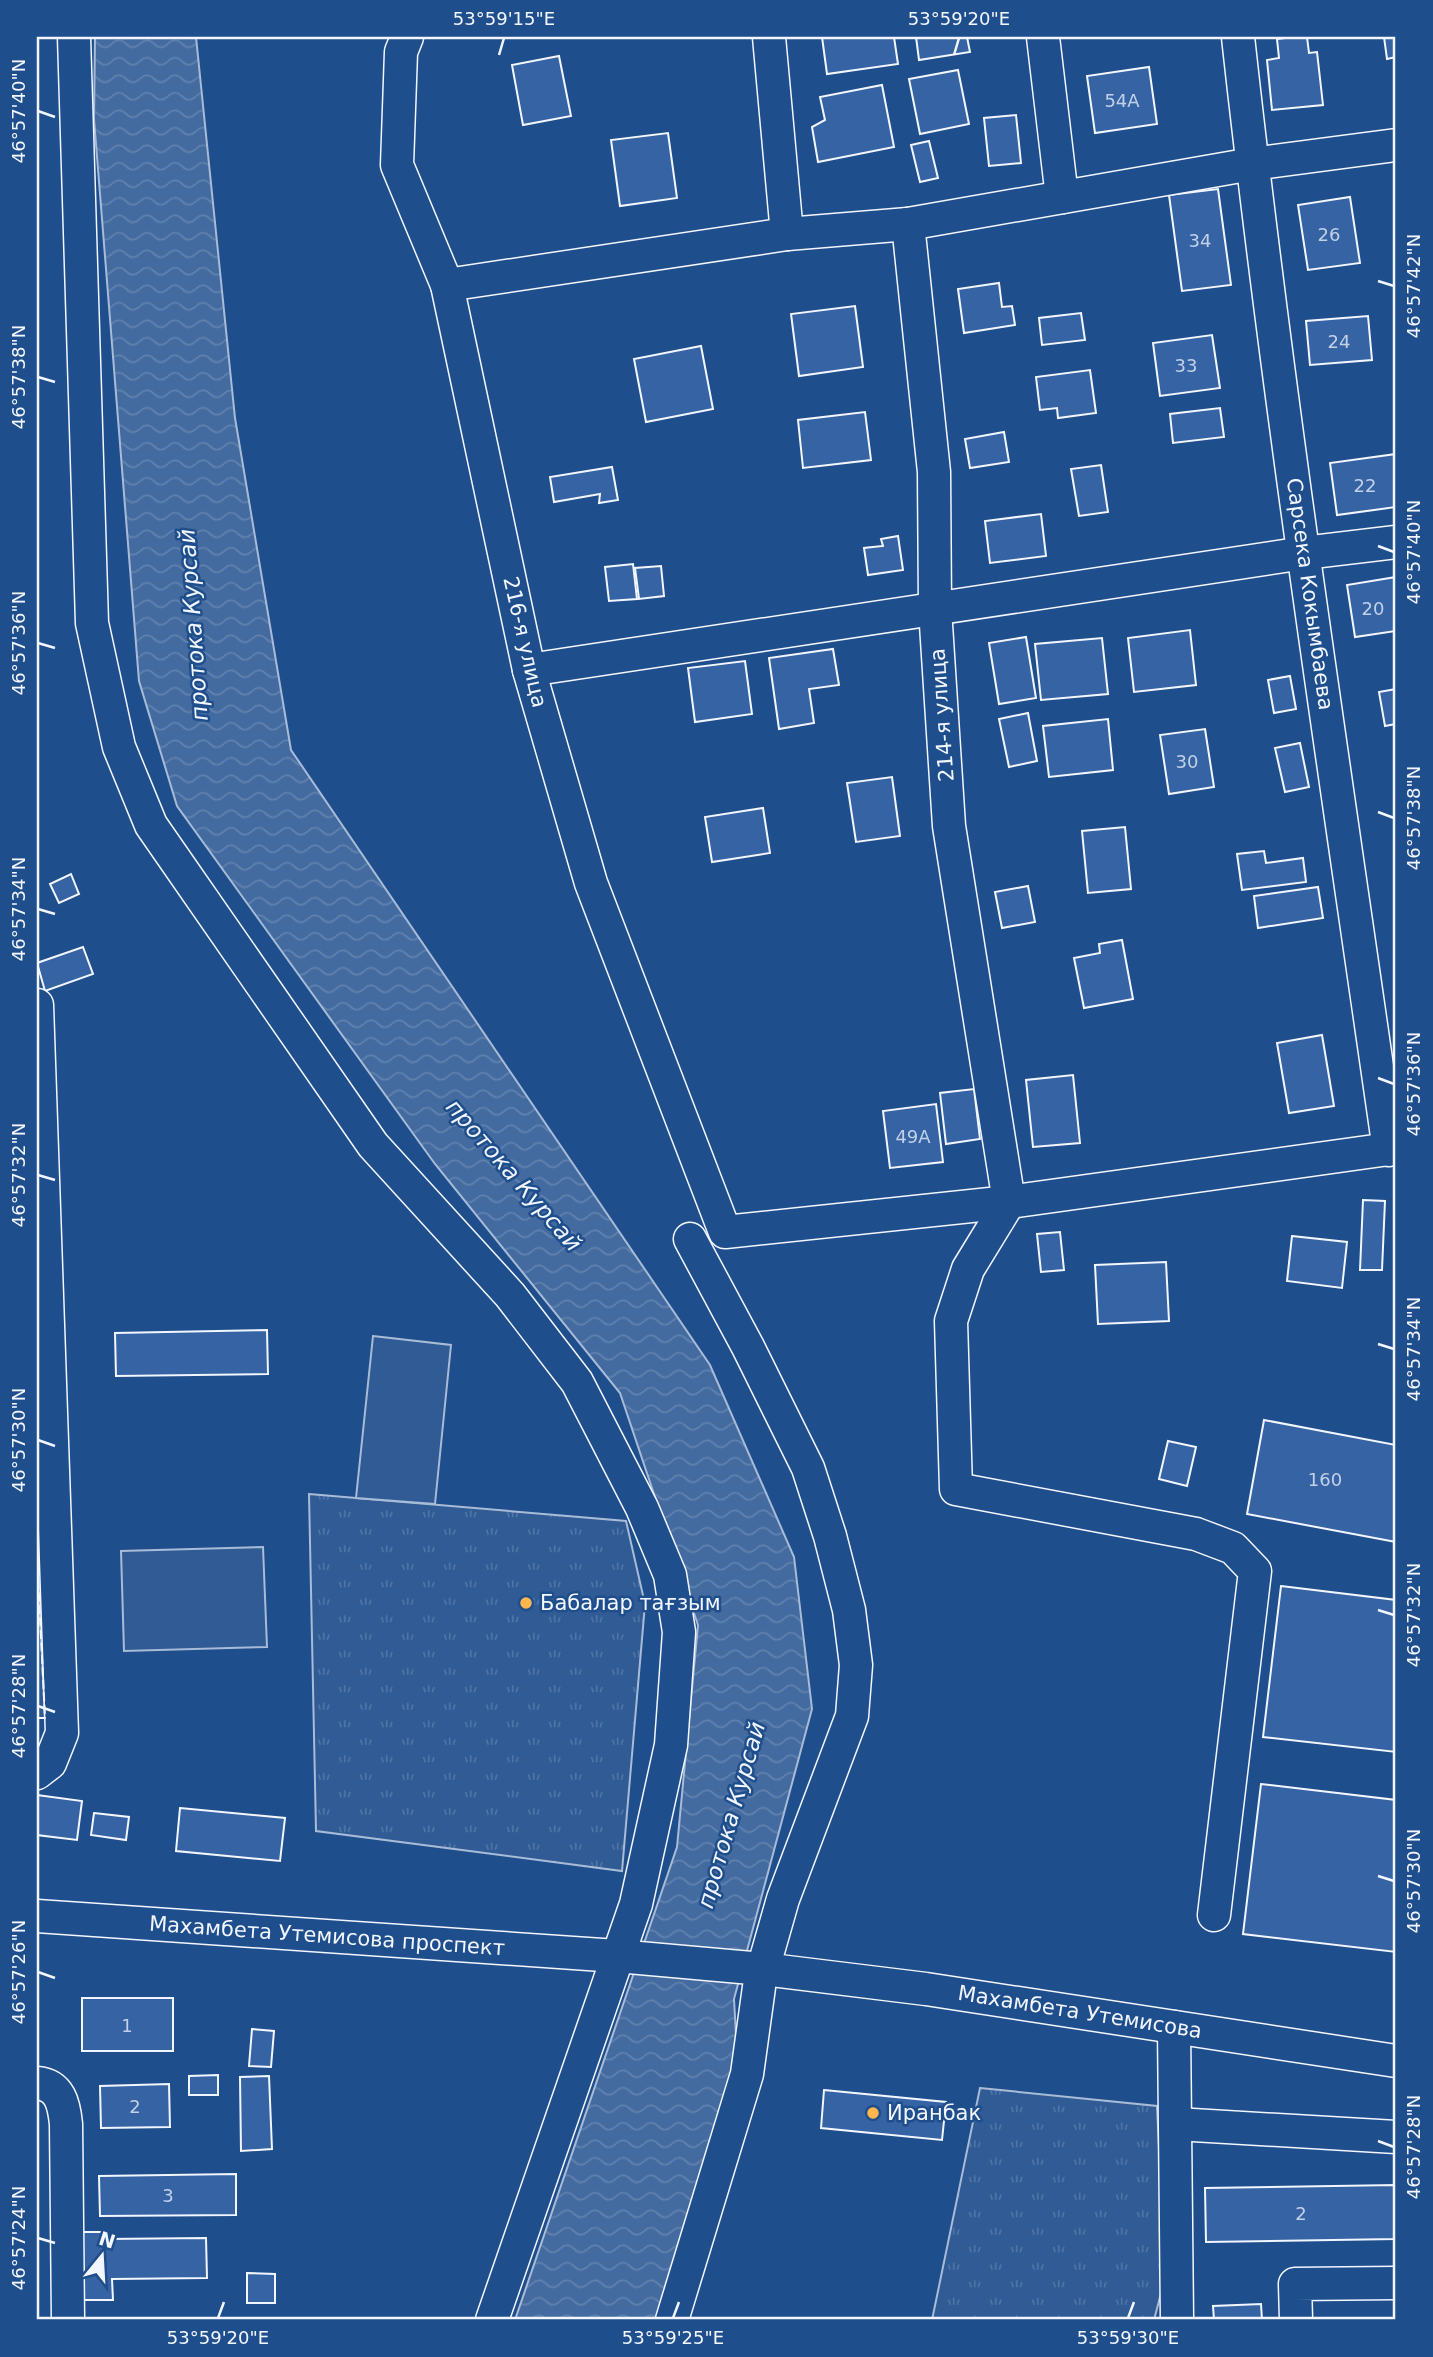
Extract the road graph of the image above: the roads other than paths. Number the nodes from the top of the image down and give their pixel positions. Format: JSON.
{"nodes":[{"id":1,"x":74,"y":37,"type":"edge"},
{"id":2,"x":407,"y":37,"type":"edge"},
{"id":3,"x":769,"y":37,"type":"edge"},
{"id":4,"x":1043,"y":37,"type":"edge"},
{"id":5,"x":1238,"y":37,"type":"edge"},
{"id":6,"x":1396,"y":145,"type":"edge"},
{"id":7,"x":1252,"y":164,"type":"junction"},
{"id":8,"x":1062,"y":197,"type":"junction"},
{"id":9,"x":908,"y":224,"type":"junction"},
{"id":10,"x":787,"y":234,"type":"junction"},
{"id":11,"x":447,"y":285,"type":"junction"},
{"id":12,"x":1396,"y":542,"type":"edge"},
{"id":13,"x":1304,"y":553,"type":"junction"},
{"id":14,"x":935,"y":609,"type":"junction"},
{"id":15,"x":529,"y":670,"type":"junction"},
{"id":16,"x":37,"y":1005,"type":"edge"},
{"id":17,"x":1393,"y":1149,"type":"edge"},
{"id":18,"x":1009,"y":1202,"type":"junction"},
{"id":19,"x":690,"y":1239,"type":"dead end"},
{"id":20,"x":37,"y":1773,"type":"edge"},
{"id":21,"x":1214,"y":1915,"type":"dead end"},
{"id":22,"x":37,"y":1916,"type":"edge"},
{"id":23,"x":617,"y":1956,"type":"junction"},
{"id":24,"x":761,"y":1978,"type":"junction"},
{"id":25,"x":1174,"y":2027,"type":"junction"},
{"id":26,"x":1396,"y":2061,"type":"edge"},
{"id":27,"x":37,"y":2083,"type":"edge"},
{"id":28,"x":1176,"y":2124,"type":"junction"},
{"id":29,"x":1396,"y":2137,"type":"edge"},
{"id":30,"x":1396,"y":2283,"type":"edge"},
{"id":31,"x":68,"y":2320,"type":"edge"},
{"id":32,"x":492,"y":2320,"type":"edge"},
{"id":33,"x":672,"y":2320,"type":"edge"},
{"id":34,"x":1177,"y":2320,"type":"edge"},
{"id":35,"x":1296,"y":2320,"type":"edge"}],
"edges":[{"from":1,"to":23,"type":"street"},
{"from":2,"to":11,"type":"street","name":"216-я улица"},
{"from":3,"to":10,"type":"street"},
{"from":4,"to":8,"type":"street"},
{"from":5,"to":7,"type":"street","name":"Сарсека Кокымбаева"},
{"from":6,"to":7,"type":"street"},
{"from":7,"to":8,"type":"street"},
{"from":7,"to":13,"type":"street","name":"Сарсека Кокымбаева"},
{"from":8,"to":9,"type":"street"},
{"from":9,"to":10,"type":"street"},
{"from":9,"to":14,"type":"street","name":"214-я улица"},
{"from":10,"to":11,"type":"street"},
{"from":11,"to":15,"type":"street","name":"216-я улица"},
{"from":12,"to":13,"type":"street"},
{"from":13,"to":14,"type":"street"},
{"from":13,"to":17,"type":"street","name":"Сарсека Кокымбаева"},
{"from":14,"to":15,"type":"street"},
{"from":14,"to":18,"type":"street","name":"214-я улица"},
{"from":15,"to":18,"type":"street","name":"216-я улица"},
{"from":16,"to":20,"type":"street"},
{"from":17,"to":18,"type":"street"},
{"from":18,"to":21,"type":"street"},
{"from":19,"to":24,"type":"street"},
{"from":22,"to":23,"type":"street","name":"Махамбета Утемисова проспект"},
{"from":23,"to":24,"type":"street","name":"Махамбета Утемисова проспект"},
{"from":23,"to":32,"type":"street"},
{"from":24,"to":25,"type":"street","name":"Махамбета Утемисова"},
{"from":24,"to":33,"type":"street"},
{"from":25,"to":26,"type":"street","name":"Махамбета Утемисова"},
{"from":25,"to":28,"type":"street"},
{"from":27,"to":31,"type":"street"},
{"from":28,"to":29,"type":"street"},
{"from":28,"to":34,"type":"street"},
{"from":30,"to":35,"type":"street"}]}
